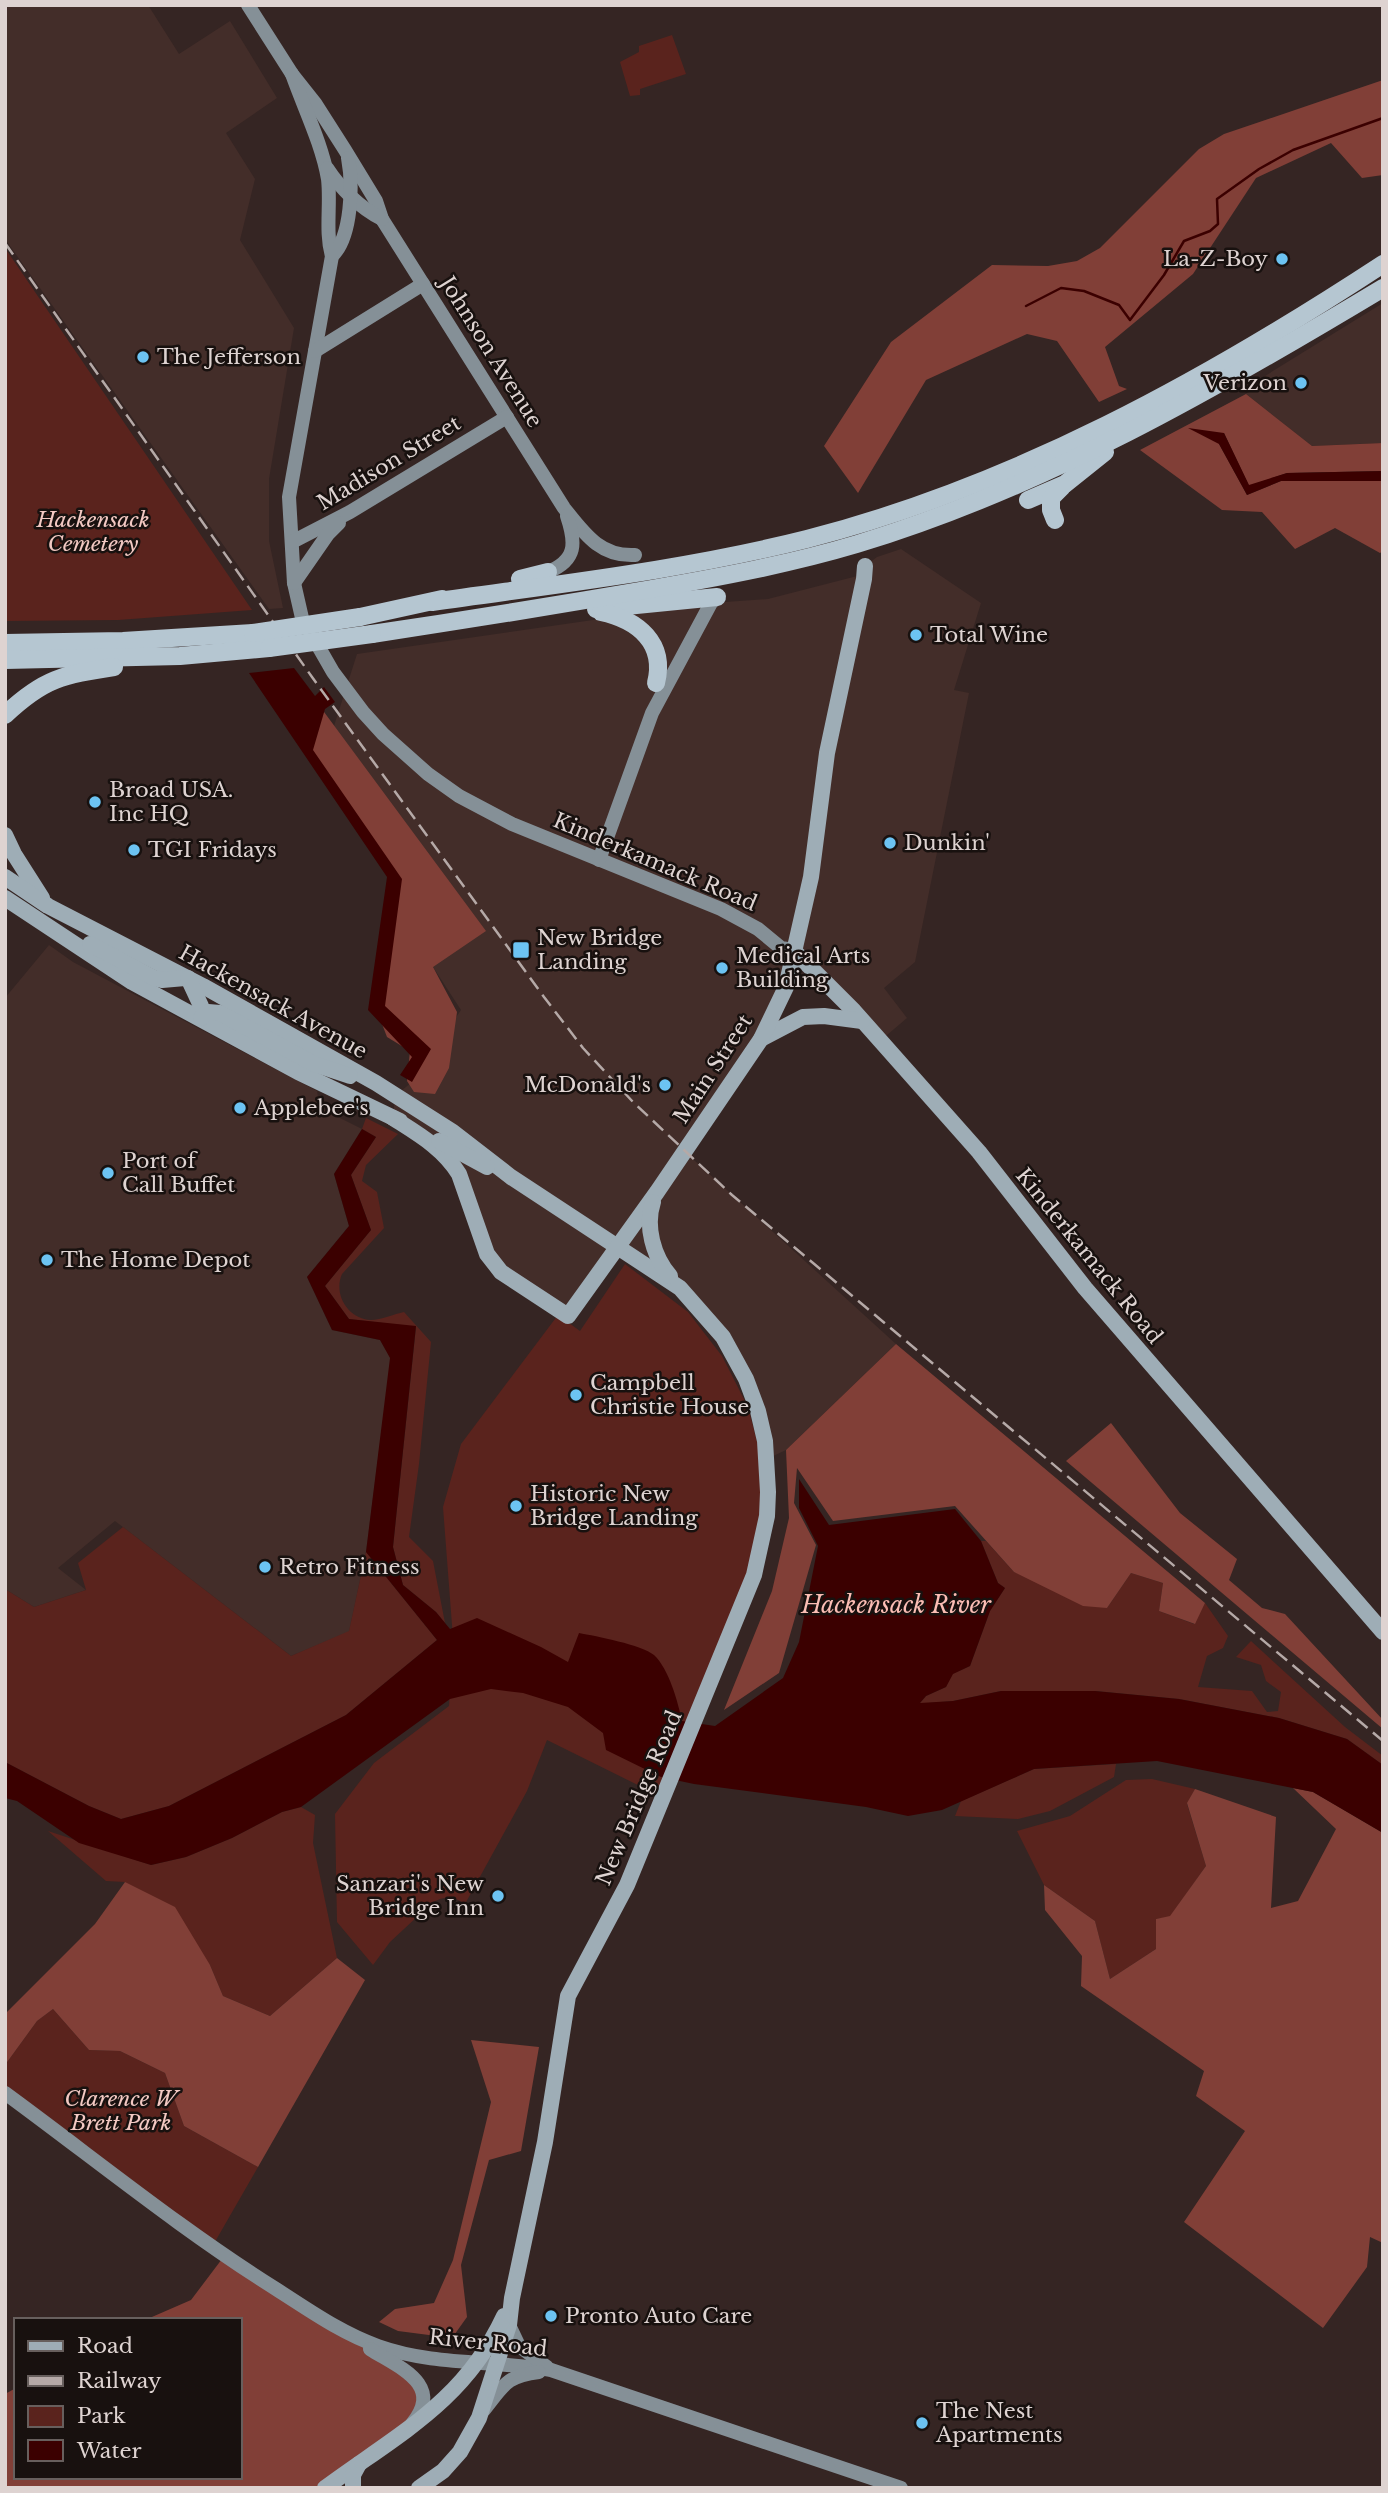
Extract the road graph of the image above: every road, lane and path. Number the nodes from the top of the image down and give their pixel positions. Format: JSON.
{"nodes":[{"id":1,"x":248,"y":5,"type":"edge"},
{"id":2,"x":292,"y":74,"type":"junction"},
{"id":3,"x":345,"y":150,"type":"junction"},
{"id":4,"x":324,"y":163,"type":"junction"},
{"id":5,"x":351,"y":195,"type":"junction"},
{"id":6,"x":382,"y":219,"type":"junction"},
{"id":7,"x":332,"y":256,"type":"junction"},
{"id":8,"x":1383,"y":264,"type":"edge"},
{"id":9,"x":423,"y":284,"type":"junction"},
{"id":10,"x":1383,"y":288,"type":"edge"},
{"id":11,"x":315,"y":351,"type":"junction"},
{"id":12,"x":506,"y":416,"type":"junction"},
{"id":13,"x":1133,"y":430,"type":"junction"},
{"id":14,"x":1059,"y":447,"type":"junction"},
{"id":15,"x":1032,"y":455,"type":"dead end"},
{"id":16,"x":1065,"y":484,"type":"junction"},
{"id":17,"x":1028,"y":500,"type":"dead end"},
{"id":18,"x":564,"y":508,"type":"junction"},
{"id":19,"x":350,"y":512,"type":"junction"},
{"id":20,"x":1055,"y":520,"type":"dead end"},
{"id":21,"x":292,"y":542,"type":"junction"},
{"id":22,"x":635,"y":555,"type":"dead end"},
{"id":23,"x":865,"y":566,"type":"dead end"},
{"id":24,"x":548,"y":572,"type":"joint"},
{"id":25,"x":294,"y":583,"type":"junction"},
{"id":26,"x":717,"y":597,"type":"joint"},
{"id":27,"x":432,"y":602,"type":"junction"},
{"id":28,"x":573,"y":612,"type":"junction"},
{"id":29,"x":508,"y":614,"type":"junction"},
{"id":30,"x":5,"y":643,"type":"edge"},
{"id":31,"x":180,"y":656,"type":"junction"},
{"id":32,"x":5,"y":660,"type":"edge"},
{"id":33,"x":661,"y":686,"type":"junction"},
{"id":34,"x":5,"y":715,"type":"edge"},
{"id":35,"x":5,"y":835,"type":"edge"},
{"id":36,"x":599,"y":860,"type":"junction"},
{"id":37,"x":5,"y":877,"type":"edge"},
{"id":38,"x":5,"y":898,"type":"edge"},
{"id":39,"x":48,"y":906,"type":"junction"},
{"id":40,"x":45,"y":924,"type":"junction"},
{"id":41,"x":793,"y":950,"type":"junction"},
{"id":42,"x":188,"y":978,"type":"junction"},
{"id":43,"x":201,"y":1018,"type":"junction"},
{"id":44,"x":862,"y":1021,"type":"junction"},
{"id":45,"x":761,"y":1039,"type":"junction"},
{"id":46,"x":376,"y":1083,"type":"junction"},
{"id":47,"x":393,"y":1118,"type":"junction"},
{"id":48,"x":511,"y":1177,"type":"junction"},
{"id":49,"x":657,"y":1192,"type":"junction"},
{"id":50,"x":618,"y":1246,"type":"junction"},
{"id":51,"x":680,"y":1288,"type":"junction"},
{"id":52,"x":1383,"y":1632,"type":"edge"},
{"id":53,"x":5,"y":2093,"type":"edge"},
{"id":54,"x":512,"y":2298,"type":"junction"},
{"id":55,"x":509,"y":2325,"type":"junction"},
{"id":56,"x":349,"y":2333,"type":"junction"},
{"id":57,"x":479,"y":2362,"type":"junction"},
{"id":58,"x":498,"y":2363,"type":"junction"},
{"id":59,"x":551,"y":2370,"type":"junction"},
{"id":60,"x":480,"y":2414,"type":"junction"},
{"id":61,"x":396,"y":2439,"type":"junction"},
{"id":62,"x":360,"y":2462,"type":"junction"},
{"id":63,"x":325,"y":2488,"type":"edge"},
{"id":64,"x":353,"y":2488,"type":"edge"},
{"id":65,"x":419,"y":2488,"type":"edge"},
{"id":66,"x":901,"y":2488,"type":"edge"}],
"edges":[{"from":1,"to":2,"type":"main road","name":"Johnson Avenue"},
{"from":2,"to":3,"type":"main road","name":"Johnson Avenue"},
{"from":2,"to":4,"type":"main road","name":"Kinderkamack Road"},
{"from":3,"to":5,"type":"main road","name":"Kinderkamack Road"},
{"from":3,"to":6,"type":"main road","name":"Johnson Avenue"},
{"from":4,"to":5,"type":"main road","name":"Johnson Avenue"},
{"from":4,"to":7,"type":"main road","name":"Kinderkamack Road"},
{"from":5,"to":6,"type":"main road","name":"Johnson Avenue"},
{"from":5,"to":7,"type":"main road","name":"Kinderkamack Road"},
{"from":6,"to":9,"type":"main road","name":"Johnson Avenue"},
{"from":7,"to":11,"type":"main road","name":"Kinderkamack Road"},
{"from":8,"to":14,"type":"highway"},
{"from":9,"to":11,"type":"main road"},
{"from":9,"to":12,"type":"main road","name":"Johnson Avenue"},
{"from":10,"to":13,"type":"highway"},
{"from":11,"to":21,"type":"main road","name":"Kinderkamack Road"},
{"from":12,"to":18,"type":"main road","name":"Johnson Avenue"},
{"from":12,"to":19,"type":"main road","name":"Madison Street"},
{"from":13,"to":16,"type":"highway"},
{"from":13,"to":29,"type":"highway"},
{"from":14,"to":15,"type":"highway"},
{"from":14,"to":27,"type":"highway"},
{"from":16,"to":17,"type":"highway"},
{"from":16,"to":20,"type":"highway"},
{"from":18,"to":22,"type":"main road"},
{"from":18,"to":24,"type":"main road"},
{"from":19,"to":21,"type":"main road","name":"Madison Street"},
{"from":19,"to":25,"type":"main road"},
{"from":21,"to":25,"type":"main road","name":"Kinderkamack Road"},
{"from":23,"to":41,"type":"main road","name":"Main Street"},
{"from":24,"to":27,"type":"highway"},
{"from":25,"to":36,"type":"main road","name":"Kinderkamack Road"},
{"from":26,"to":28,"type":"highway"},
{"from":26,"to":33,"type":"main road"},
{"from":27,"to":30,"type":"highway","bridge":true},
{"from":28,"to":29,"type":"highway"},
{"from":28,"to":33,"type":"highway"},
{"from":29,"to":31,"type":"highway","bridge":true},
{"from":31,"to":32,"type":"highway"},
{"from":31,"to":34,"type":"highway"},
{"from":33,"to":36,"type":"main road"},
{"from":35,"to":39,"type":"main road"},
{"from":36,"to":41,"type":"main road","name":"Kinderkamack Road"},
{"from":37,"to":39,"type":"main road","name":"Hackensack Avenue"},
{"from":38,"to":40,"type":"main road","name":"Hackensack Avenue"},
{"from":39,"to":42,"type":"main road","name":"Hackensack Avenue"},
{"from":40,"to":42,"type":"main road"},
{"from":40,"to":43,"type":"main road","name":"Hackensack Avenue"},
{"from":41,"to":44,"type":"main road","name":"Kinderkamack Road"},
{"from":41,"to":45,"type":"main road","name":"Main Street"},
{"from":42,"to":43,"type":"main road"},
{"from":42,"to":46,"type":"main road","name":"Hackensack Avenue"},
{"from":43,"to":46,"type":"main road"},
{"from":43,"to":47,"type":"main road","name":"Hackensack Avenue"},
{"from":44,"to":45,"type":"main road"},
{"from":44,"to":52,"type":"main road","name":"Kinderkamack Road"},
{"from":45,"to":49,"type":"main road","name":"Main Street"},
{"from":46,"to":48,"type":"main road","name":"Hackensack Avenue"},
{"from":47,"to":48,"type":"main road","name":"Hackensack Avenue"},
{"from":47,"to":50,"type":"main road","name":"Main Street"},
{"from":48,"to":50,"type":"main road","name":"Hackensack Avenue"},
{"from":49,"to":50,"type":"main road","name":"Main Street"},
{"from":49,"to":51,"type":"main road"},
{"from":50,"to":51,"type":"main road","name":"New Bridge Road"},
{"from":51,"to":54,"type":"main road","name":"New Bridge Road"},
{"from":53,"to":56,"type":"main road","name":"River Road"},
{"from":54,"to":55,"type":"main road","name":"New Bridge Road"},
{"from":54,"to":57,"type":"main road"},
{"from":55,"to":58,"type":"main road","name":"New Bridge Road"},
{"from":55,"to":59,"type":"main road"},
{"from":56,"to":57,"type":"main road","name":"River Road"},
{"from":56,"to":61,"type":"main road"},
{"from":57,"to":58,"type":"main road","name":"River Road"},
{"from":57,"to":61,"type":"main road"},
{"from":58,"to":59,"type":"main road","name":"River Road"},
{"from":58,"to":60,"type":"main road","name":"New Bridge Road"},
{"from":59,"to":60,"type":"main road"},
{"from":59,"to":66,"type":"main road","name":"River Road"},
{"from":60,"to":65,"type":"main road","name":"New Bridge Road"},
{"from":61,"to":62,"type":"main road"},
{"from":62,"to":63,"type":"main road"},
{"from":62,"to":64,"type":"main road"}]}
